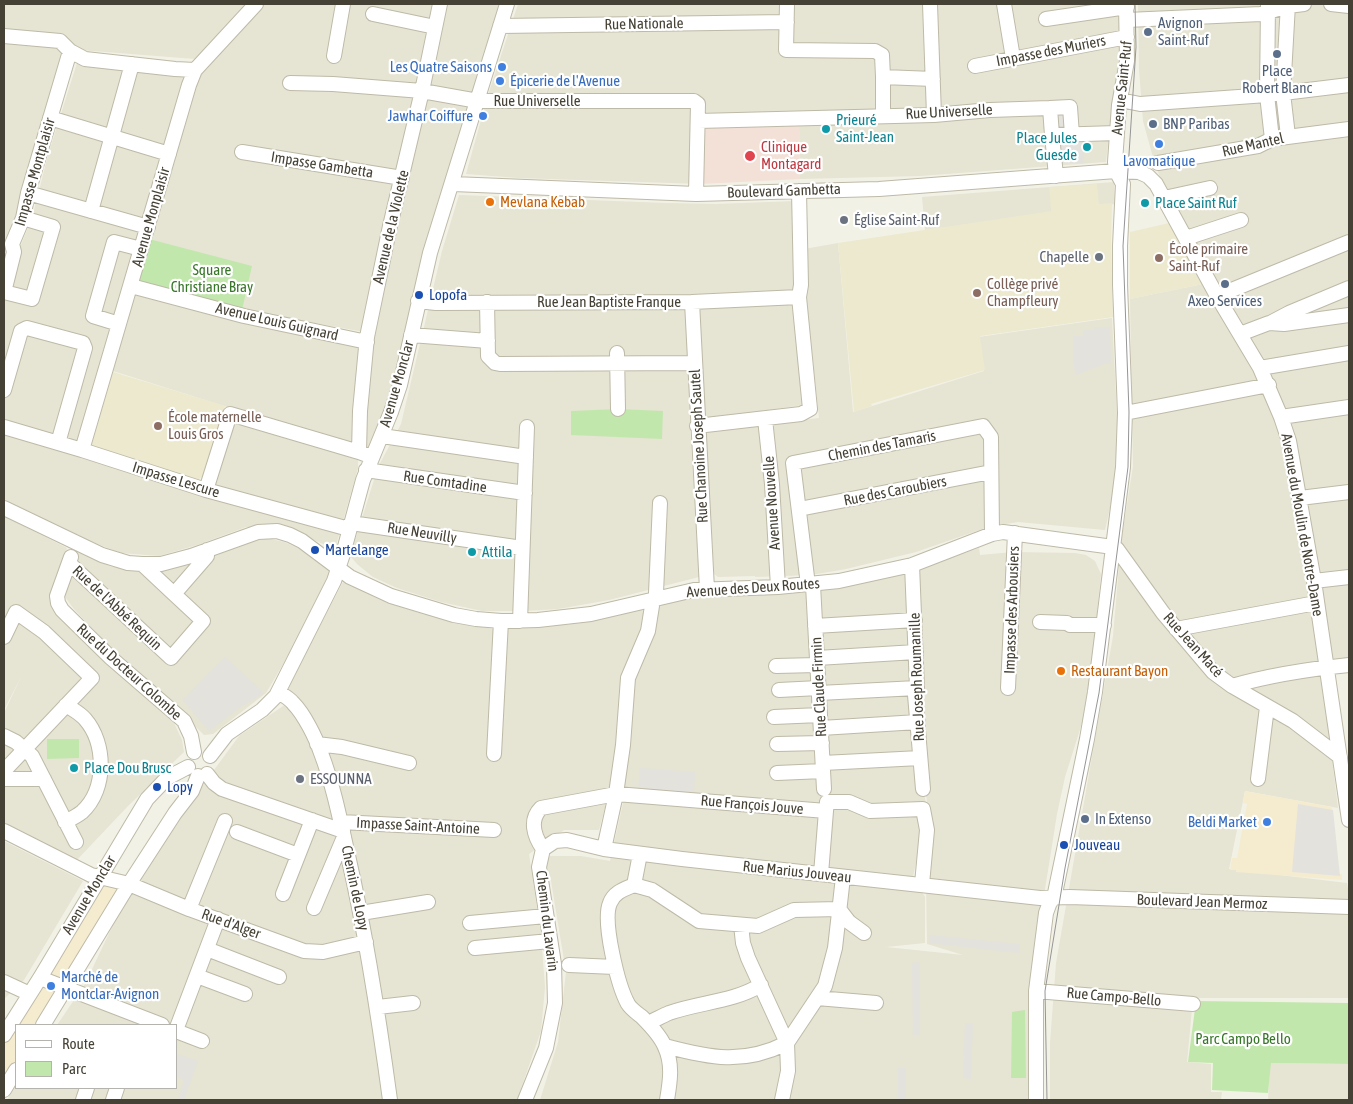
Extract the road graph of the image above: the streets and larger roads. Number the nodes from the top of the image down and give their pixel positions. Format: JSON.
{"nodes":[{"id":1,"x":256,"y":4,"type":"edge"},
{"id":2,"x":343,"y":4,"type":"edge"},
{"id":3,"x":440,"y":4,"type":"edge"},
{"id":4,"x":507,"y":4,"type":"edge"},
{"id":5,"x":787,"y":4,"type":"edge"},
{"id":6,"x":930,"y":4,"type":"edge"},
{"id":7,"x":1004,"y":4,"type":"edge"},
{"id":8,"x":1304,"y":4,"type":"edge"},
{"id":9,"x":1331,"y":4,"type":"edge"},
{"id":10,"x":1288,"y":5,"type":"edge"},
{"id":11,"x":1349,"y":6,"type":"edge"},
{"id":12,"x":1268,"y":8,"type":"edge"},
{"id":13,"x":1127,"y":10,"type":"edge"},
{"id":14,"x":373,"y":14,"type":"dead end"},
{"id":15,"x":1046,"y":19,"type":"dead end"},
{"id":16,"x":787,"y":22,"type":"junction"},
{"id":17,"x":500,"y":26,"type":"junction"},
{"id":18,"x":435,"y":27,"type":"junction"},
{"id":19,"x":4,"y":36,"type":"edge"},
{"id":20,"x":1127,"y":37,"type":"junction"},
{"id":21,"x":70,"y":52,"type":"junction"},
{"id":22,"x":334,"y":56,"type":"dead end"},
{"id":23,"x":1013,"y":58,"type":"junction"},
{"id":24,"x":132,"y":64,"type":"junction"},
{"id":25,"x":975,"y":66,"type":"dead end"},
{"id":26,"x":195,"y":70,"type":"junction"},
{"id":27,"x":882,"y":77,"type":"junction"},
{"id":28,"x":933,"y":79,"type":"junction"},
{"id":29,"x":290,"y":83,"type":"dead end"},
{"id":30,"x":1349,"y":85,"type":"edge"},
{"id":31,"x":422,"y":91,"type":"junction"},
{"id":32,"x":1283,"y":93,"type":"junction"},
{"id":33,"x":1268,"y":96,"type":"junction"},
{"id":34,"x":1120,"y":100,"type":"junction"},
{"id":35,"x":478,"y":101,"type":"junction"},
{"id":36,"x":1050,"y":108,"type":"junction"},
{"id":37,"x":883,"y":115,"type":"junction"},
{"id":38,"x":934,"y":115,"type":"junction"},
{"id":39,"x":50,"y":118,"type":"junction"},
{"id":40,"x":698,"y":121,"type":"junction"},
{"id":41,"x":1349,"y":129,"type":"edge"},
{"id":42,"x":1117,"y":133,"type":"junction"},
{"id":43,"x":1072,"y":135,"type":"junction"},
{"id":44,"x":1052,"y":136,"type":"junction"},
{"id":45,"x":1288,"y":136,"type":"junction"},
{"id":46,"x":112,"y":137,"type":"junction"},
{"id":47,"x":1272,"y":139,"type":"junction"},
{"id":48,"x":242,"y":152,"type":"dead end"},
{"id":49,"x":170,"y":154,"type":"junction"},
{"id":50,"x":1158,"y":163,"type":"dead end"},
{"id":51,"x":1116,"y":171,"type":"junction"},
{"id":52,"x":1056,"y":176,"type":"junction"},
{"id":53,"x":402,"y":178,"type":"junction"},
{"id":54,"x":453,"y":184,"type":"junction"},
{"id":55,"x":1210,"y":188,"type":"dead end"},
{"id":56,"x":799,"y":191,"type":"junction"},
{"id":57,"x":28,"y":193,"type":"junction"},
{"id":58,"x":696,"y":194,"type":"junction"},
{"id":59,"x":1164,"y":198,"type":"junction"},
{"id":60,"x":91,"y":211,"type":"junction"},
{"id":61,"x":23,"y":218,"type":"junction"},
{"id":62,"x":1242,"y":220,"type":"dead end"},
{"id":63,"x":148,"y":227,"type":"junction"},
{"id":64,"x":1186,"y":238,"type":"junction"},
{"id":65,"x":1349,"y":242,"type":"edge"},
{"id":66,"x":8,"y":246,"type":"edge"},
{"id":67,"x":141,"y":249,"type":"junction"},
{"id":68,"x":131,"y":286,"type":"junction"},
{"id":69,"x":1349,"y":288,"type":"edge"},
{"id":70,"x":4,"y":292,"type":"edge"},
{"id":71,"x":1217,"y":296,"type":"junction"},
{"id":72,"x":799,"y":297,"type":"junction"},
{"id":73,"x":418,"y":301,"type":"junction"},
{"id":74,"x":492,"y":302,"type":"junction"},
{"id":75,"x":692,"y":302,"type":"junction"},
{"id":76,"x":1349,"y":315,"type":"edge"},
{"id":77,"x":1270,"y":323,"type":"junction"},
{"id":78,"x":119,"y":324,"type":"junction"},
{"id":79,"x":1240,"y":334,"type":"junction"},
{"id":80,"x":411,"y":335,"type":"junction"},
{"id":81,"x":488,"y":341,"type":"junction"},
{"id":82,"x":367,"y":342,"type":"junction"},
{"id":83,"x":1349,"y":353,"type":"edge"},
{"id":84,"x":617,"y":358,"type":"junction"},
{"id":85,"x":694,"y":363,"type":"junction"},
{"id":86,"x":1260,"y":368,"type":"junction"},
{"id":87,"x":1268,"y":385,"type":"junction"},
{"id":88,"x":4,"y":390,"type":"edge"},
{"id":89,"x":1349,"y":407,"type":"edge"},
{"id":90,"x":618,"y":409,"type":"dead end"},
{"id":91,"x":1125,"y":413,"type":"junction"},
{"id":92,"x":1281,"y":417,"type":"junction"},
{"id":93,"x":766,"y":418,"type":"junction"},
{"id":94,"x":697,"y":426,"type":"junction"},
{"id":95,"x":4,"y":427,"type":"edge"},
{"id":96,"x":527,"y":427,"type":"dead end"},
{"id":97,"x":382,"y":436,"type":"junction"},
{"id":98,"x":58,"y":443,"type":"junction"},
{"id":99,"x":82,"y":450,"type":"junction"},
{"id":100,"x":526,"y":457,"type":"junction"},
{"id":101,"x":365,"y":460,"type":"junction"},
{"id":102,"x":991,"y":472,"type":"junction"},
{"id":103,"x":206,"y":490,"type":"junction"},
{"id":104,"x":1349,"y":492,"type":"edge"},
{"id":105,"x":524,"y":494,"type":"junction"},
{"id":106,"x":1300,"y":498,"type":"junction"},
{"id":107,"x":660,"y":503,"type":"dead end"},
{"id":108,"x":4,"y":508,"type":"edge"},
{"id":109,"x":799,"y":510,"type":"junction"},
{"id":110,"x":350,"y":526,"type":"junction"},
{"id":111,"x":1015,"y":533,"type":"junction"},
{"id":112,"x":992,"y":534,"type":"junction"},
{"id":113,"x":75,"y":543,"type":"junction"},
{"id":114,"x":1113,"y":547,"type":"junction"},
{"id":115,"x":522,"y":548,"type":"junction"},
{"id":116,"x":207,"y":550,"type":"junction"},
{"id":117,"x":69,"y":563,"type":"junction"},
{"id":118,"x":142,"y":564,"type":"junction"},
{"id":119,"x":912,"y":565,"type":"junction"},
{"id":120,"x":338,"y":567,"type":"junction"},
{"id":121,"x":1349,"y":577,"type":"edge"},
{"id":122,"x":1314,"y":582,"type":"junction"},
{"id":123,"x":810,"y":585,"type":"junction"},
{"id":124,"x":778,"y":587,"type":"junction"},
{"id":125,"x":707,"y":589,"type":"junction"},
{"id":126,"x":174,"y":594,"type":"junction"},
{"id":127,"x":57,"y":596,"type":"joint"},
{"id":128,"x":654,"y":599,"type":"junction"},
{"id":129,"x":1316,"y":602,"type":"junction"},
{"id":130,"x":915,"y":620,"type":"junction"},
{"id":131,"x":520,"y":621,"type":"junction"},
{"id":132,"x":501,"y":622,"type":"junction"},
{"id":133,"x":1040,"y":622,"type":"dead end"},
{"id":134,"x":1104,"y":625,"type":"junction"},
{"id":135,"x":815,"y":626,"type":"junction"},
{"id":136,"x":1176,"y":629,"type":"junction"},
{"id":137,"x":4,"y":636,"type":"edge"},
{"id":138,"x":916,"y":652,"type":"junction"},
{"id":139,"x":817,"y":661,"type":"junction"},
{"id":140,"x":1349,"y":665,"type":"edge"},
{"id":141,"x":776,"y":666,"type":"dead end"},
{"id":142,"x":1326,"y":667,"type":"junction"},
{"id":143,"x":1232,"y":686,"type":"junction"},
{"id":144,"x":917,"y":688,"type":"junction"},
{"id":145,"x":1008,"y":688,"type":"dead end"},
{"id":146,"x":779,"y":690,"type":"dead end"},
{"id":147,"x":819,"y":690,"type":"junction"},
{"id":148,"x":278,"y":692,"type":"junction"},
{"id":149,"x":66,"y":705,"type":"junction"},
{"id":150,"x":1267,"y":707,"type":"junction"},
{"id":151,"x":774,"y":717,"type":"dead end"},
{"id":152,"x":821,"y":722,"type":"junction"},
{"id":153,"x":918,"y":722,"type":"junction"},
{"id":154,"x":4,"y":736,"type":"edge"},
{"id":155,"x":822,"y":742,"type":"junction"},
{"id":156,"x":317,"y":744,"type":"junction"},
{"id":157,"x":777,"y":744,"type":"dead end"},
{"id":158,"x":25,"y":750,"type":"junction"},
{"id":159,"x":194,"y":752,"type":"junction"},
{"id":160,"x":494,"y":754,"type":"dead end"},
{"id":161,"x":210,"y":756,"type":"junction"},
{"id":162,"x":1340,"y":757,"type":"junction"},
{"id":163,"x":920,"y":758,"type":"junction"},
{"id":164,"x":409,"y":763,"type":"dead end"},
{"id":165,"x":823,"y":767,"type":"junction"},
{"id":166,"x":4,"y":771,"type":"edge"},
{"id":167,"x":198,"y":772,"type":"junction"},
{"id":168,"x":777,"y":773,"type":"dead end"},
{"id":169,"x":4,"y":779,"type":"edge"},
{"id":170,"x":44,"y":779,"type":"junction"},
{"id":171,"x":1258,"y":779,"type":"dead end"},
{"id":172,"x":824,"y":789,"type":"dead end"},
{"id":173,"x":923,"y":789,"type":"dead end"},
{"id":174,"x":616,"y":794,"type":"junction"},
{"id":175,"x":826,"y":811,"type":"junction"},
{"id":176,"x":312,"y":820,"type":"junction"},
{"id":177,"x":1349,"y":820,"type":"edge"},
{"id":178,"x":225,"y":821,"type":"dead end"},
{"id":179,"x":66,"y":822,"type":"junction"},
{"id":180,"x":343,"y":830,"type":"junction"},
{"id":181,"x":494,"y":830,"type":"dead end"},
{"id":182,"x":4,"y":831,"type":"edge"},
{"id":183,"x":237,"y":832,"type":"dead end"},
{"id":184,"x":76,"y":842,"type":"dead end"},
{"id":185,"x":604,"y":848,"type":"junction"},
{"id":186,"x":543,"y":849,"type":"junction"},
{"id":187,"x":640,"y":854,"type":"junction"},
{"id":188,"x":298,"y":855,"type":"junction"},
{"id":189,"x":820,"y":874,"type":"junction"},
{"id":190,"x":843,"y":876,"type":"junction"},
{"id":191,"x":99,"y":878,"type":"junction"},
{"id":192,"x":130,"y":884,"type":"junction"},
{"id":193,"x":922,"y":884,"type":"junction"},
{"id":194,"x":634,"y":886,"type":"junction"},
{"id":195,"x":283,"y":894,"type":"dead end"},
{"id":196,"x":1054,"y":898,"type":"junction"},
{"id":197,"x":428,"y":902,"type":"dead end"},
{"id":198,"x":1349,"y":907,"type":"edge"},
{"id":199,"x":314,"y":908,"type":"dead end"},
{"id":200,"x":189,"y":909,"type":"junction"},
{"id":201,"x":839,"y":909,"type":"junction"},
{"id":202,"x":361,"y":913,"type":"junction"},
{"id":203,"x":546,"y":916,"type":"junction"},
{"id":204,"x":218,"y":919,"type":"junction"},
{"id":205,"x":470,"y":922,"type":"dead end"},
{"id":206,"x":741,"y":925,"type":"junction"},
{"id":207,"x":864,"y":932,"type":"dead end"},
{"id":208,"x":550,"y":941,"type":"junction"},
{"id":209,"x":366,"y":942,"type":"junction"},
{"id":210,"x":475,"y":948,"type":"dead end"},
{"id":211,"x":207,"y":949,"type":"junction"},
{"id":212,"x":569,"y":965,"type":"dead end"},
{"id":213,"x":615,"y":967,"type":"junction"},
{"id":214,"x":197,"y":976,"type":"junction"},
{"id":215,"x":279,"y":977,"type":"dead end"},
{"id":216,"x":40,"y":978,"type":"junction"},
{"id":217,"x":4,"y":982,"type":"edge"},
{"id":218,"x":761,"y":985,"type":"junction"},
{"id":219,"x":66,"y":989,"type":"junction"},
{"id":220,"x":1036,"y":991,"type":"junction"},
{"id":221,"x":30,"y":994,"type":"junction"},
{"id":222,"x":245,"y":994,"type":"dead end"},
{"id":223,"x":817,"y":998,"type":"junction"},
{"id":224,"x":413,"y":1003,"type":"dead end"},
{"id":225,"x":876,"y":1003,"type":"dead end"},
{"id":226,"x":1193,"y":1004,"type":"dead end"},
{"id":227,"x":378,"y":1008,"type":"junction"},
{"id":228,"x":144,"y":1022,"type":"edge"},
{"id":229,"x":648,"y":1023,"type":"junction"},
{"id":230,"x":44,"y":1024,"type":"edge"},
{"id":231,"x":178,"y":1025,"type":"edge"},
{"id":232,"x":178,"y":1031,"type":"edge"},
{"id":233,"x":4,"y":1035,"type":"edge"},
{"id":234,"x":202,"y":1041,"type":"dead end"},
{"id":235,"x":787,"y":1043,"type":"junction"},
{"id":236,"x":665,"y":1046,"type":"junction"},
{"id":237,"x":15,"y":1072,"type":"edge"},
{"id":238,"x":4,"y":1090,"type":"edge"},
{"id":239,"x":390,"y":1100,"type":"edge"},
{"id":240,"x":525,"y":1100,"type":"edge"},
{"id":241,"x":667,"y":1100,"type":"edge"},
{"id":242,"x":782,"y":1100,"type":"edge"},
{"id":243,"x":1036,"y":1100,"type":"edge"}],
"edges":[{"from":1,"to":26,"type":"street","name":"Avenue Monplaisir"},
{"from":2,"to":22,"type":"street"},
{"from":3,"to":18,"type":"street","name":"Avenue de la Violette"},
{"from":4,"to":17,"type":"street","name":"Avenue Monclar"},
{"from":5,"to":16,"type":"street"},
{"from":6,"to":28,"type":"street"},
{"from":7,"to":23,"type":"street"},
{"from":8,"to":10,"type":"street"},
{"from":9,"to":11,"type":"street"},
{"from":10,"to":12,"type":"street"},
{"from":10,"to":32,"type":"street"},
{"from":12,"to":13,"type":"street"},
{"from":12,"to":33,"type":"street"},
{"from":13,"to":15,"type":"street"},
{"from":13,"to":20,"type":"street","name":"Avenue Saint-Ruf"},
{"from":14,"to":18,"type":"street"},
{"from":16,"to":17,"type":"street","name":"Rue Nationale"},
{"from":16,"to":27,"type":"street"},
{"from":17,"to":35,"type":"street","name":"Avenue Monclar"},
{"from":18,"to":31,"type":"street","name":"Avenue de la Violette"},
{"from":19,"to":21,"type":"street"},
{"from":20,"to":23,"type":"street","name":"Impasse des Muriers"},
{"from":20,"to":34,"type":"street","name":"Avenue Saint-Ruf"},
{"from":21,"to":24,"type":"street"},
{"from":21,"to":39,"type":"street","name":"Impasse Montplaisir"},
{"from":23,"to":25,"type":"street","name":"Impasse des Muriers"},
{"from":24,"to":26,"type":"street"},
{"from":24,"to":46,"type":"street"},
{"from":26,"to":49,"type":"street","name":"Avenue Monplaisir"},
{"from":27,"to":28,"type":"street"},
{"from":27,"to":37,"type":"street"},
{"from":28,"to":38,"type":"street"},
{"from":29,"to":31,"type":"street"},
{"from":30,"to":32,"type":"street"},
{"from":31,"to":35,"type":"street"},
{"from":31,"to":53,"type":"street","name":"Avenue de la Violette"},
{"from":32,"to":33,"type":"street"},
{"from":32,"to":45,"type":"street"},
{"from":33,"to":34,"type":"street"},
{"from":33,"to":47,"type":"street"},
{"from":34,"to":42,"type":"street","name":"Avenue Saint-Ruf"},
{"from":35,"to":40,"type":"street","name":"Rue Universelle"},
{"from":35,"to":54,"type":"street","name":"Avenue Monclar"},
{"from":36,"to":38,"type":"street","name":"Rue Universelle"},
{"from":36,"to":43,"type":"street"},
{"from":36,"to":44,"type":"street"},
{"from":37,"to":38,"type":"street","name":"Rue Universelle"},
{"from":37,"to":40,"type":"street","name":"Rue Universelle"},
{"from":39,"to":46,"type":"street"},
{"from":39,"to":57,"type":"street","name":"Impasse Montplaisir"},
{"from":40,"to":58,"type":"street","name":"Rue Universelle"},
{"from":41,"to":45,"type":"street","name":"Rue Mantel"},
{"from":42,"to":43,"type":"street"},
{"from":42,"to":51,"type":"street","name":"Avenue Saint-Ruf"},
{"from":43,"to":44,"type":"street"},
{"from":44,"to":52,"type":"street"},
{"from":45,"to":47,"type":"street","name":"Rue Mantel"},
{"from":46,"to":49,"type":"street"},
{"from":46,"to":60,"type":"street"},
{"from":47,"to":50,"type":"street","name":"Rue Mantel"},
{"from":48,"to":53,"type":"street","name":"Impasse Gambetta"},
{"from":49,"to":63,"type":"street","name":"Avenue Monplaisir"},
{"from":51,"to":52,"type":"street","name":"Boulevard Gambetta"},
{"from":51,"to":59,"type":"street","name":"Avenue du Moulin de Notre-Dame"},
{"from":51,"to":91,"type":"street"},
{"from":52,"to":56,"type":"street","name":"Boulevard Gambetta"},
{"from":53,"to":82,"type":"street","name":"Avenue de la Violette"},
{"from":54,"to":58,"type":"street","name":"Boulevard Gambetta"},
{"from":54,"to":73,"type":"street","name":"Avenue Monclar"},
{"from":55,"to":59,"type":"street"},
{"from":56,"to":58,"type":"street","name":"Boulevard Gambetta"},
{"from":56,"to":72,"type":"street"},
{"from":57,"to":60,"type":"street"},
{"from":57,"to":61,"type":"street","name":"Impasse Montplaisir"},
{"from":59,"to":64,"type":"street","name":"Avenue du Moulin de Notre-Dame"},
{"from":60,"to":63,"type":"street"},
{"from":61,"to":66,"type":"street","name":"Impasse Montplaisir"},
{"from":61,"to":70,"type":"street"},
{"from":62,"to":64,"type":"street"},
{"from":63,"to":67,"type":"street","name":"Avenue Monplaisir"},
{"from":64,"to":71,"type":"street","name":"Avenue du Moulin de Notre-Dame"},
{"from":65,"to":71,"type":"street"},
{"from":66,"to":70,"type":"street","name":"Impasse Montplaisir"},
{"from":67,"to":68,"type":"street","name":"Avenue Monplaisir"},
{"from":67,"to":78,"type":"street"},
{"from":68,"to":78,"type":"street","name":"Avenue Monplaisir"},
{"from":68,"to":82,"type":"street","name":"Avenue Louis Guignard"},
{"from":69,"to":77,"type":"street"},
{"from":71,"to":79,"type":"street","name":"Avenue du Moulin de Notre-Dame"},
{"from":72,"to":75,"type":"street","name":"Rue Jean Baptiste Franque"},
{"from":72,"to":93,"type":"street"},
{"from":73,"to":74,"type":"street","name":"Rue Jean Baptiste Franque"},
{"from":73,"to":80,"type":"street","name":"Avenue Monclar"},
{"from":74,"to":75,"type":"street","name":"Rue Jean Baptiste Franque"},
{"from":74,"to":81,"type":"street"},
{"from":75,"to":85,"type":"street","name":"Rue Chanoine Joseph Sautel"},
{"from":76,"to":77,"type":"street"},
{"from":77,"to":79,"type":"street"},
{"from":78,"to":99,"type":"street","name":"Avenue Monplaisir"},
{"from":79,"to":86,"type":"street","name":"Avenue du Moulin de Notre-Dame"},
{"from":80,"to":81,"type":"street"},
{"from":80,"to":97,"type":"street","name":"Avenue Monclar"},
{"from":81,"to":84,"type":"street"},
{"from":82,"to":101,"type":"street","name":"Avenue de la Violette"},
{"from":83,"to":86,"type":"street"},
{"from":84,"to":85,"type":"street"},
{"from":84,"to":90,"type":"street"},
{"from":85,"to":94,"type":"street","name":"Rue Chanoine Joseph Sautel"},
{"from":86,"to":87,"type":"street","name":"Avenue du Moulin de Notre-Dame"},
{"from":87,"to":91,"type":"street"},
{"from":87,"to":92,"type":"street","name":"Avenue du Moulin de Notre-Dame"},
{"from":88,"to":98,"type":"street"},
{"from":89,"to":92,"type":"street"},
{"from":91,"to":114,"type":"street"},
{"from":92,"to":106,"type":"street","name":"Avenue du Moulin de Notre-Dame"},
{"from":93,"to":94,"type":"street"},
{"from":93,"to":124,"type":"street","name":"Avenue Nouvelle"},
{"from":94,"to":125,"type":"street","name":"Rue Chanoine Joseph Sautel"},
{"from":95,"to":98,"type":"street","name":"Impasse Lescure"},
{"from":96,"to":100,"type":"street"},
{"from":97,"to":100,"type":"street"},
{"from":97,"to":101,"type":"street","name":"Avenue Monclar"},
{"from":98,"to":99,"type":"street","name":"Impasse Lescure"},
{"from":99,"to":103,"type":"street","name":"Impasse Lescure"},
{"from":100,"to":105,"type":"street"},
{"from":101,"to":103,"type":"street","name":"Rue Comtadine"},
{"from":101,"to":105,"type":"street","name":"Rue Comtadine"},
{"from":101,"to":110,"type":"street","name":"Avenue Monclar"},
{"from":102,"to":109,"type":"street","name":"Rue des Caroubiers"},
{"from":102,"to":109,"type":"street","name":"Chemin des Tamaris"},
{"from":102,"to":112,"type":"street","name":"Chemin des Tamaris"},
{"from":103,"to":110,"type":"street","name":"Impasse Lescure"},
{"from":104,"to":106,"type":"street"},
{"from":105,"to":115,"type":"street"},
{"from":106,"to":122,"type":"street","name":"Avenue du Moulin de Notre-Dame"},
{"from":107,"to":128,"type":"street"},
{"from":108,"to":113,"type":"street","name":"Avenue des Deux Routes"},
{"from":109,"to":123,"type":"street","name":"Chemin des Tamaris"},
{"from":110,"to":115,"type":"street","name":"Rue Neuvilly"},
{"from":110,"to":120,"type":"street","name":"Avenue Monclar"},
{"from":111,"to":112,"type":"street","name":"Avenue des Deux Routes"},
{"from":111,"to":114,"type":"street","name":"Avenue des Deux Routes"},
{"from":111,"to":145,"type":"street","name":"Impasse des Arbousiers"},
{"from":112,"to":119,"type":"street","name":"Avenue des Deux Routes"},
{"from":113,"to":117,"type":"street"},
{"from":113,"to":118,"type":"street","name":"Avenue des Deux Routes"},
{"from":114,"to":134,"type":"street"},
{"from":114,"to":136,"type":"street","name":"Rue Jean Macé"},
{"from":115,"to":131,"type":"street"},
{"from":116,"to":118,"type":"street","name":"Avenue des Deux Routes"},
{"from":116,"to":120,"type":"street","name":"Avenue des Deux Routes"},
{"from":116,"to":126,"type":"street"},
{"from":117,"to":126,"type":"street","name":"Rue de l'Abbé Requin"},
{"from":117,"to":127,"type":"street","name":"Rue de l'Abbé Requin"},
{"from":118,"to":126,"type":"street"},
{"from":119,"to":123,"type":"street","name":"Avenue des Deux Routes"},
{"from":119,"to":130,"type":"street","name":"Rue Joseph Roumanille"},
{"from":120,"to":132,"type":"street","name":"Avenue des Deux Routes"},
{"from":120,"to":148,"type":"street","name":"Avenue Monclar"},
{"from":121,"to":122,"type":"street"},
{"from":122,"to":129,"type":"street","name":"Avenue du Moulin de Notre-Dame"},
{"from":123,"to":124,"type":"street","name":"Avenue des Deux Routes"},
{"from":123,"to":135,"type":"street","name":"Rue Claude Firmin"},
{"from":124,"to":125,"type":"street","name":"Avenue des Deux Routes"},
{"from":125,"to":128,"type":"street","name":"Avenue des Deux Routes"},
{"from":127,"to":159,"type":"street","name":"Rue du Docteur Colombe"},
{"from":128,"to":131,"type":"street","name":"Avenue des Deux Routes"},
{"from":128,"to":174,"type":"street"},
{"from":129,"to":136,"type":"street"},
{"from":129,"to":142,"type":"street","name":"Avenue du Moulin de Notre-Dame"},
{"from":130,"to":135,"type":"street"},
{"from":130,"to":138,"type":"street","name":"Rue Joseph Roumanille"},
{"from":131,"to":132,"type":"street","name":"Avenue des Deux Routes"},
{"from":132,"to":160,"type":"street"},
{"from":133,"to":134,"type":"street"},
{"from":134,"to":196,"type":"street"},
{"from":135,"to":139,"type":"street","name":"Rue Claude Firmin"},
{"from":136,"to":143,"type":"street","name":"Rue Jean Macé"},
{"from":137,"to":149,"type":"street"},
{"from":138,"to":139,"type":"street"},
{"from":138,"to":144,"type":"street","name":"Rue Joseph Roumanille"},
{"from":139,"to":141,"type":"street"},
{"from":139,"to":147,"type":"street","name":"Rue Claude Firmin"},
{"from":140,"to":142,"type":"street"},
{"from":142,"to":143,"type":"street"},
{"from":142,"to":162,"type":"street","name":"Avenue du Moulin de Notre-Dame"},
{"from":143,"to":150,"type":"street","name":"Rue Jean Macé"},
{"from":144,"to":147,"type":"street"},
{"from":144,"to":153,"type":"street","name":"Rue Joseph Roumanille"},
{"from":146,"to":147,"type":"street"},
{"from":147,"to":152,"type":"street","name":"Rue Claude Firmin"},
{"from":148,"to":156,"type":"street","name":"Chemin de Lopy"},
{"from":148,"to":161,"type":"street","name":"Avenue Monclar"},
{"from":149,"to":158,"type":"street"},
{"from":149,"to":179,"type":"street"},
{"from":150,"to":162,"type":"street","name":"Rue Jean Macé"},
{"from":150,"to":171,"type":"street"},
{"from":151,"to":152,"type":"street"},
{"from":152,"to":153,"type":"street"},
{"from":152,"to":155,"type":"street","name":"Rue Claude Firmin"},
{"from":153,"to":163,"type":"street","name":"Rue Joseph Roumanille"},
{"from":154,"to":158,"type":"street"},
{"from":155,"to":157,"type":"street"},
{"from":155,"to":165,"type":"street","name":"Rue Claude Firmin"},
{"from":156,"to":164,"type":"street"},
{"from":156,"to":180,"type":"street","name":"Chemin de Lopy"},
{"from":158,"to":166,"type":"street"},
{"from":158,"to":170,"type":"street"},
{"from":159,"to":161,"type":"street"},
{"from":159,"to":167,"type":"street"},
{"from":161,"to":167,"type":"street"},
{"from":162,"to":177,"type":"street","name":"Avenue du Moulin de Notre-Dame"},
{"from":163,"to":165,"type":"street"},
{"from":163,"to":173,"type":"street","name":"Rue Joseph Roumanille"},
{"from":165,"to":168,"type":"street"},
{"from":165,"to":172,"type":"street","name":"Rue Claude Firmin"},
{"from":167,"to":176,"type":"street"},
{"from":167,"to":191,"type":"street","name":"Avenue Monclar"},
{"from":167,"to":192,"type":"street"},
{"from":169,"to":170,"type":"street"},
{"from":170,"to":179,"type":"street"},
{"from":174,"to":175,"type":"street","name":"Rue François Jouve"},
{"from":174,"to":185,"type":"street"},
{"from":174,"to":186,"type":"street","name":"Chemin du Lavarin"},
{"from":175,"to":189,"type":"street","name":"Rue François Jouve"},
{"from":175,"to":193,"type":"street"},
{"from":176,"to":180,"type":"street"},
{"from":176,"to":188,"type":"street"},
{"from":178,"to":200,"type":"street"},
{"from":179,"to":184,"type":"street"},
{"from":180,"to":181,"type":"street","name":"Impasse Saint-Antoine"},
{"from":180,"to":199,"type":"street"},
{"from":180,"to":202,"type":"street","name":"Chemin de Lopy"},
{"from":182,"to":191,"type":"street","name":"Rue d'Alger"},
{"from":183,"to":188,"type":"street"},
{"from":185,"to":186,"type":"street","name":"Rue Marius Jouveau"},
{"from":185,"to":187,"type":"street","name":"Rue Marius Jouveau"},
{"from":186,"to":203,"type":"street","name":"Chemin du Lavarin"},
{"from":187,"to":189,"type":"street","name":"Rue Marius Jouveau"},
{"from":187,"to":194,"type":"street"},
{"from":188,"to":195,"type":"street"},
{"from":189,"to":190,"type":"street","name":"Rue Marius Jouveau"},
{"from":190,"to":193,"type":"street","name":"Rue Marius Jouveau"},
{"from":190,"to":201,"type":"street"},
{"from":191,"to":192,"type":"street","name":"Rue d'Alger"},
{"from":191,"to":216,"type":"street","name":"Avenue Monclar"},
{"from":192,"to":200,"type":"street","name":"Rue d'Alger"},
{"from":192,"to":219,"type":"street"},
{"from":193,"to":196,"type":"street","name":"Rue Marius Jouveau"},
{"from":194,"to":206,"type":"street"},
{"from":194,"to":213,"type":"street"},
{"from":196,"to":198,"type":"street","name":"Boulevard Jean Mermoz"},
{"from":196,"to":220,"type":"street"},
{"from":197,"to":202,"type":"street"},
{"from":200,"to":204,"type":"street","name":"Rue d'Alger"},
{"from":201,"to":206,"type":"street"},
{"from":201,"to":207,"type":"street"},
{"from":201,"to":223,"type":"street"},
{"from":202,"to":209,"type":"street","name":"Chemin de Lopy"},
{"from":203,"to":205,"type":"street"},
{"from":203,"to":208,"type":"street","name":"Chemin du Lavarin"},
{"from":204,"to":209,"type":"street","name":"Rue d'Alger"},
{"from":204,"to":211,"type":"street"},
{"from":206,"to":218,"type":"street"},
{"from":208,"to":210,"type":"street"},
{"from":208,"to":240,"type":"street","name":"Chemin du Lavarin"},
{"from":209,"to":227,"type":"street","name":"Chemin de Lopy"},
{"from":211,"to":214,"type":"street"},
{"from":211,"to":215,"type":"street"},
{"from":212,"to":213,"type":"street"},
{"from":213,"to":229,"type":"street"},
{"from":214,"to":222,"type":"street"},
{"from":214,"to":231,"type":"street"},
{"from":216,"to":219,"type":"street"},
{"from":216,"to":221,"type":"street","name":"Avenue Monclar"},
{"from":217,"to":221,"type":"street"},
{"from":218,"to":229,"type":"street"},
{"from":218,"to":235,"type":"street"},
{"from":219,"to":228,"type":"street"},
{"from":219,"to":230,"type":"street"},
{"from":220,"to":226,"type":"street","name":"Rue Campo-Bello"},
{"from":220,"to":243,"type":"street"},
{"from":221,"to":233,"type":"street","name":"Avenue Monclar"},
{"from":223,"to":225,"type":"street"},
{"from":223,"to":235,"type":"street"},
{"from":224,"to":227,"type":"street"},
{"from":227,"to":239,"type":"street","name":"Chemin de Lopy"},
{"from":229,"to":236,"type":"street"},
{"from":232,"to":234,"type":"street"},
{"from":235,"to":236,"type":"street"},
{"from":235,"to":242,"type":"street"},
{"from":236,"to":241,"type":"street"},
{"from":237,"to":238,"type":"street"}]}
